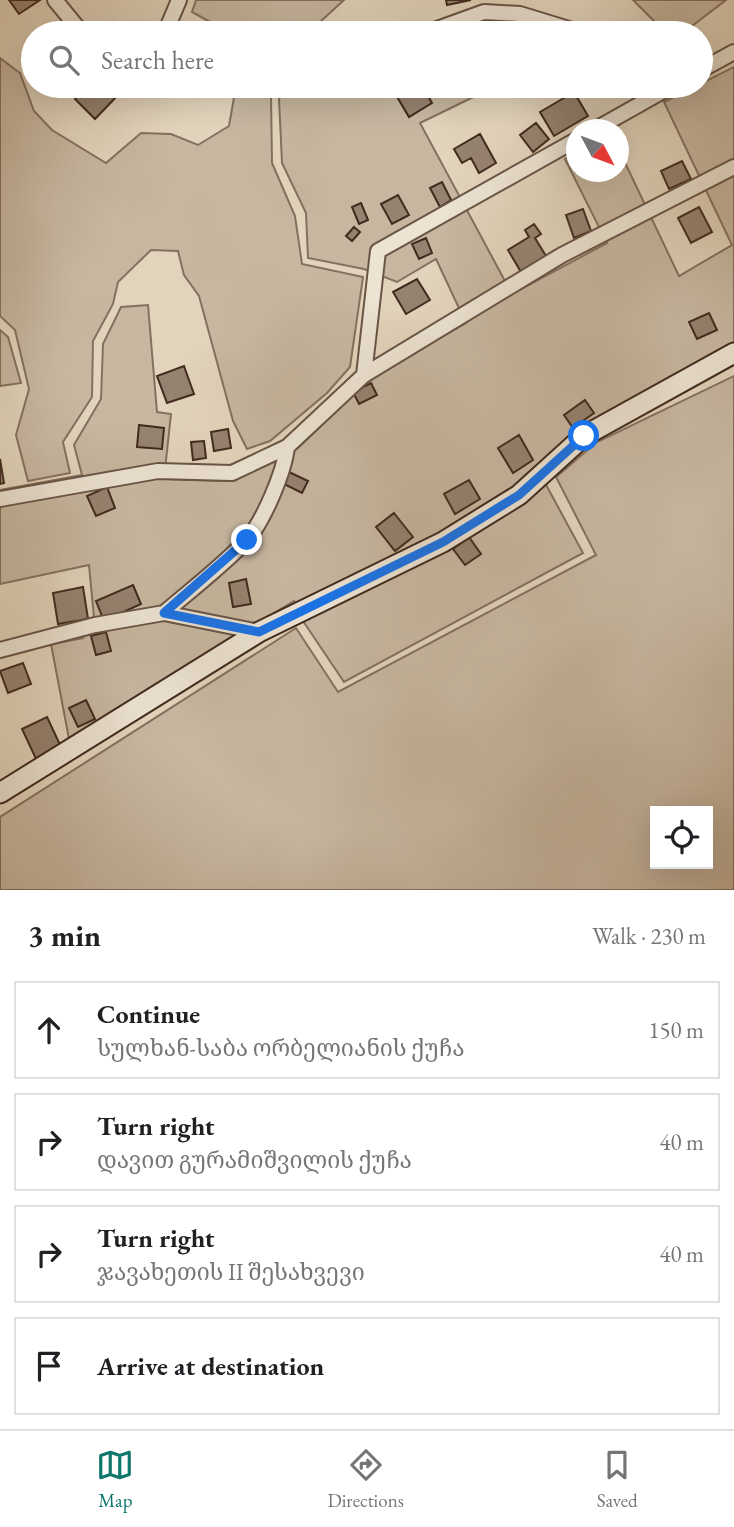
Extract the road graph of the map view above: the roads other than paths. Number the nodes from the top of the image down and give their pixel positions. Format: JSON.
{"nodes":[{"id":1,"x":55,"y":0,"type":"edge"},
{"id":2,"x":179,"y":0,"type":"edge"},
{"id":3,"x":72,"y":21,"type":"edge"},
{"id":4,"x":170,"y":21,"type":"edge"},
{"id":5,"x":459,"y":21,"type":"edge"},
{"id":6,"x":543,"y":21,"type":"edge"},
{"id":7,"x":734,"y":52,"type":"edge"},
{"id":8,"x":713,"y":58,"type":"edge"},
{"id":9,"x":651,"y":98,"type":"edge"},
{"id":10,"x":614,"y":119,"type":"edge"},
{"id":11,"x":566,"y":145,"type":"edge"},
{"id":12,"x":734,"y":167,"type":"edge"},
{"id":13,"x":734,"y":353,"type":"edge"},
{"id":14,"x":364,"y":375,"type":"junction"},
{"id":15,"x":287,"y":447,"type":"junction"},
{"id":16,"x":0,"y":499,"type":"edge"},
{"id":17,"x":164,"y":613,"type":"junction"},
{"id":18,"x":259,"y":632,"type":"junction"},
{"id":19,"x":0,"y":650,"type":"edge"},
{"id":20,"x":0,"y":793,"type":"edge"}],
"edges":[{"from":1,"to":3,"type":"street"},
{"from":2,"to":4,"type":"street"},
{"from":5,"to":6,"type":"street"},
{"from":7,"to":8,"type":"street"},
{"from":9,"to":10,"type":"street"},
{"from":11,"to":14,"type":"street"},
{"from":12,"to":14,"type":"street"},
{"from":13,"to":18,"type":"street"},
{"from":14,"to":15,"type":"street"},
{"from":15,"to":16,"type":"street"},
{"from":15,"to":17,"type":"street"},
{"from":17,"to":18,"type":"street"},
{"from":17,"to":19,"type":"street"},
{"from":18,"to":20,"type":"street"}]}
